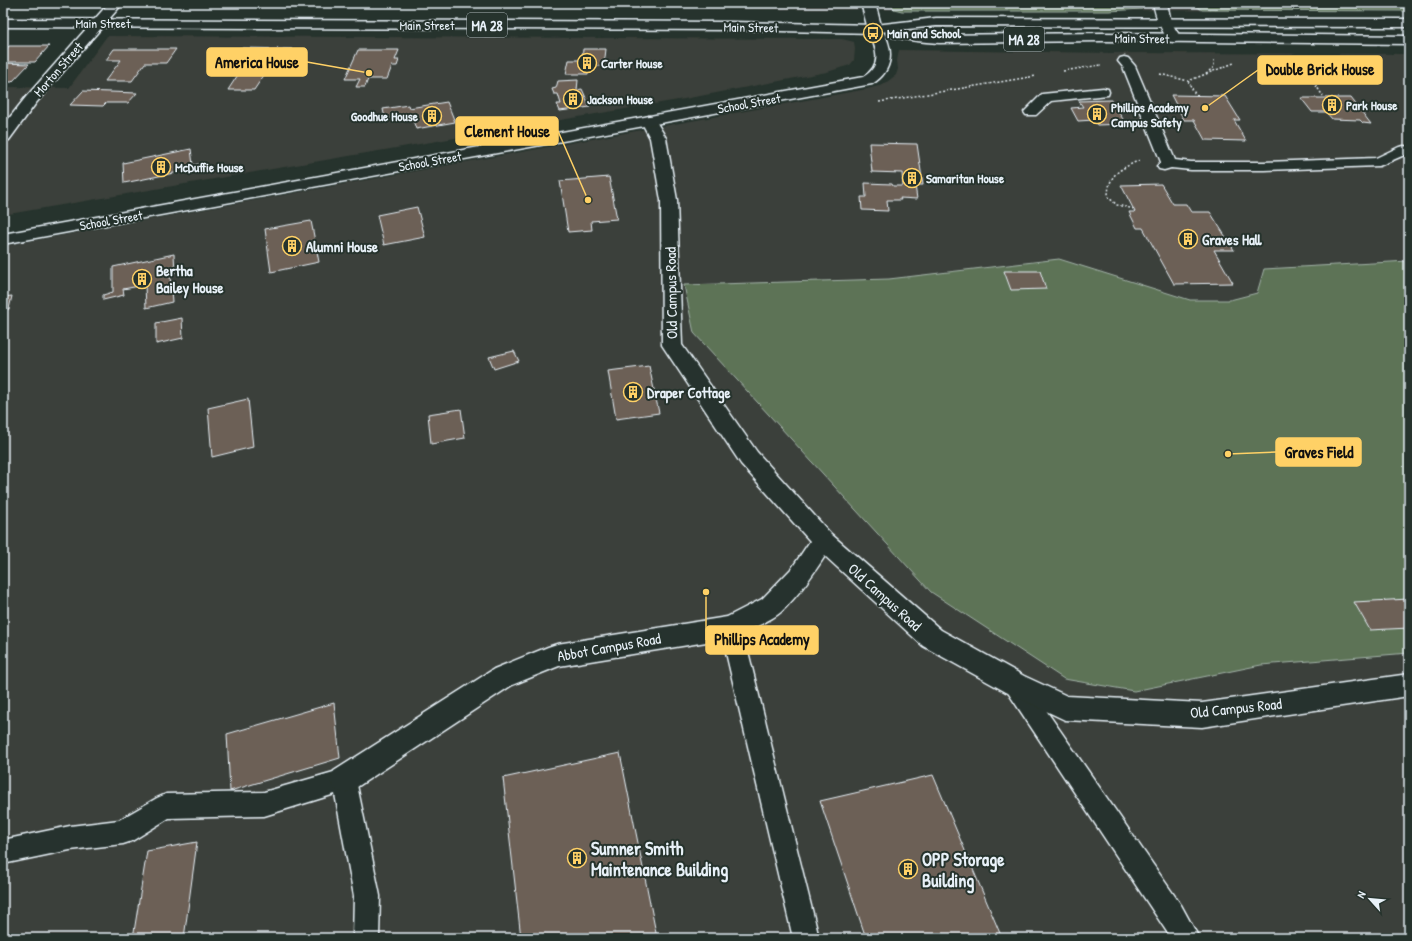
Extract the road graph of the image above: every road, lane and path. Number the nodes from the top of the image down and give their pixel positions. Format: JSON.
{"nodes":[{"id":1,"x":5,"y":3,"type":"edge"},
{"id":2,"x":116,"y":3,"type":"edge"},
{"id":3,"x":868,"y":3,"type":"edge"},
{"id":4,"x":1160,"y":3,"type":"edge"},
{"id":5,"x":3,"y":5,"type":"edge"},
{"id":6,"x":1164,"y":22,"type":"junction"},
{"id":7,"x":3,"y":23,"type":"edge"},
{"id":8,"x":99,"y":23,"type":"junction"},
{"id":9,"x":1409,"y":23,"type":"edge"},
{"id":10,"x":875,"y":29,"type":"junction"},
{"id":11,"x":1174,"y":38,"type":"junction"},
{"id":12,"x":1409,"y":40,"type":"edge"},
{"id":13,"x":1297,"y":58,"type":"dead end"},
{"id":14,"x":1213,"y":59,"type":"dead end"},
{"id":15,"x":1124,"y":61,"type":"junction"},
{"id":16,"x":1239,"y":61,"type":"dead end"},
{"id":17,"x":1062,"y":72,"type":"dead end"},
{"id":18,"x":1207,"y":74,"type":"junction"},
{"id":19,"x":1038,"y":76,"type":"dead end"},
{"id":20,"x":1188,"y":81,"type":"junction"},
{"id":21,"x":1103,"y":92,"type":"dead end"},
{"id":22,"x":1195,"y":94,"type":"dead end"},
{"id":23,"x":1323,"y":96,"type":"dead end"},
{"id":24,"x":874,"y":103,"type":"dead end"},
{"id":25,"x":1031,"y":112,"type":"dead end"},
{"id":26,"x":648,"y":121,"type":"junction"},
{"id":27,"x":3,"y":137,"type":"edge"},
{"id":28,"x":1404,"y":150,"type":"dead end"},
{"id":29,"x":1143,"y":158,"type":"dead end"},
{"id":30,"x":1134,"y":209,"type":"dead end"},
{"id":31,"x":3,"y":240,"type":"edge"},
{"id":32,"x":823,"y":540,"type":"junction"},
{"id":33,"x":731,"y":627,"type":"junction"},
{"id":34,"x":1015,"y":684,"type":"junction"},
{"id":35,"x":1409,"y":685,"type":"edge"},
{"id":36,"x":344,"y":780,"type":"junction"},
{"id":37,"x":3,"y":852,"type":"edge"},
{"id":38,"x":366,"y":938,"type":"edge"},
{"id":39,"x":806,"y":938,"type":"edge"},
{"id":40,"x":1186,"y":938,"type":"edge"}],
"edges":[{"from":1,"to":5,"type":"lane"},
{"from":2,"to":8,"type":"main road","name":"Morton Street"},
{"from":3,"to":10,"type":"main road","name":"School Street"},
{"from":4,"to":6,"type":"main road"},
{"from":6,"to":9,"type":"main road","name":"Main Street","number":"MA 28"},
{"from":6,"to":10,"type":"main road","name":"Main Street","number":"MA 28"},
{"from":6,"to":11,"type":"main road"},
{"from":7,"to":8,"type":"main road","name":"Main Street","number":"MA 28"},
{"from":8,"to":10,"type":"main road","name":"Main Street","number":"MA 28"},
{"from":8,"to":27,"type":"main road","name":"Morton Street"},
{"from":10,"to":11,"type":"main road","name":"Main Street","number":"MA 28"},
{"from":10,"to":26,"type":"main road","name":"School Street"},
{"from":11,"to":12,"type":"main road","name":"Main Street","number":"MA 28"},
{"from":13,"to":23,"type":"path"},
{"from":14,"to":18,"type":"path"},
{"from":15,"to":17,"type":"path"},
{"from":15,"to":20,"type":"path"},
{"from":15,"to":28,"type":"lane"},
{"from":16,"to":18,"type":"path"},
{"from":18,"to":20,"type":"path"},
{"from":19,"to":24,"type":"path"},
{"from":20,"to":22,"type":"path"},
{"from":21,"to":25,"type":"lane"},
{"from":26,"to":31,"type":"main road","name":"School Street"},
{"from":26,"to":32,"type":"main road","name":"Old Campus Road"},
{"from":29,"to":30,"type":"path"},
{"from":32,"to":33,"type":"main road","name":"Abbot Campus Road"},
{"from":32,"to":34,"type":"main road","name":"Old Campus Road"},
{"from":33,"to":36,"type":"main road","name":"Abbot Campus Road"},
{"from":33,"to":39,"type":"lane"},
{"from":34,"to":35,"type":"main road","name":"Old Campus Road"},
{"from":34,"to":40,"type":"lane"},
{"from":36,"to":37,"type":"lane","name":"Abbot Campus Road"},
{"from":36,"to":38,"type":"lane"}]}
